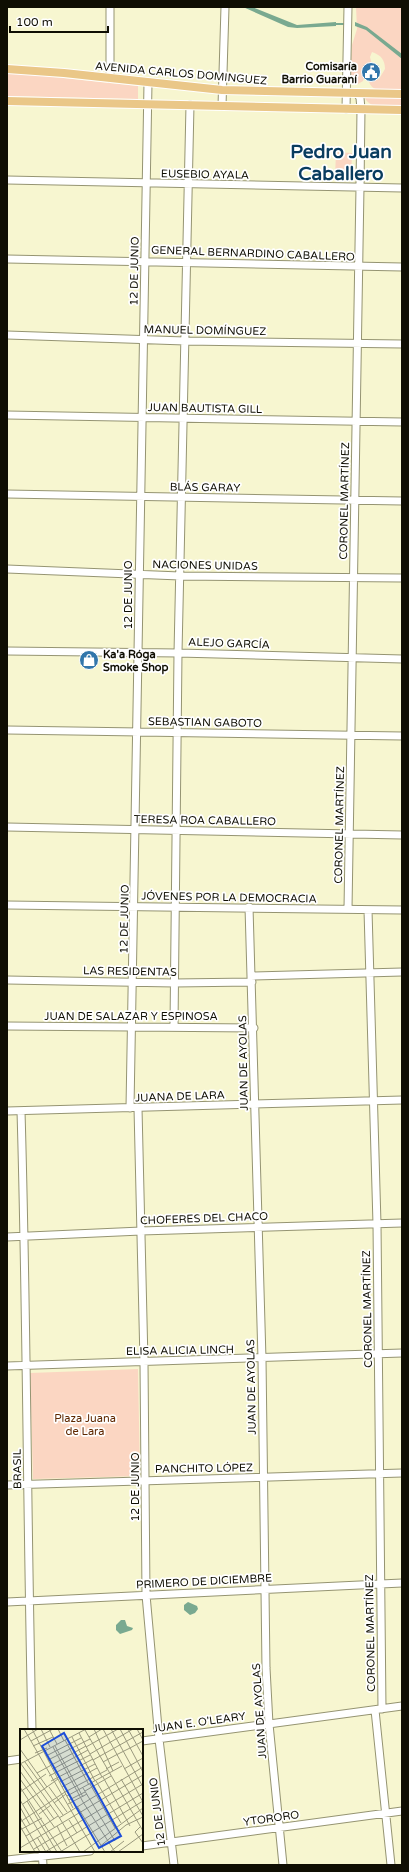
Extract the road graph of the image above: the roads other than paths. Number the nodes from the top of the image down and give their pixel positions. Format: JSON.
{"nodes":[{"id":1,"x":110,"y":7,"type":"edge"},
{"id":2,"x":225,"y":7,"type":"edge"},
{"id":3,"x":348,"y":7,"type":"edge"},
{"id":4,"x":7,"y":69,"type":"edge"},
{"id":5,"x":110,"y":78,"type":"junction"},
{"id":6,"x":148,"y":83,"type":"junction"},
{"id":7,"x":222,"y":90,"type":"junction"},
{"id":8,"x":348,"y":93,"type":"junction"},
{"id":9,"x":357,"y":93,"type":"junction"},
{"id":10,"x":402,"y":94,"type":"edge"},
{"id":11,"x":7,"y":101,"type":"edge"},
{"id":12,"x":148,"y":104,"type":"junction"},
{"id":13,"x":190,"y":105,"type":"junction"},
{"id":14,"x":222,"y":106,"type":"junction"},
{"id":15,"x":346,"y":109,"type":"junction"},
{"id":16,"x":361,"y":109,"type":"junction"},
{"id":17,"x":402,"y":110,"type":"edge"},
{"id":18,"x":7,"y":180,"type":"edge"},
{"id":19,"x":147,"y":183,"type":"junction"},
{"id":20,"x":189,"y":185,"type":"junction"},
{"id":21,"x":360,"y":187,"type":"junction"},
{"id":22,"x":402,"y":188,"type":"edge"},
{"id":23,"x":7,"y":259,"type":"edge"},
{"id":24,"x":145,"y":261,"type":"junction"},
{"id":25,"x":187,"y":262,"type":"junction"},
{"id":26,"x":359,"y":267,"type":"junction"},
{"id":27,"x":402,"y":267,"type":"edge"},
{"id":28,"x":7,"y":335,"type":"edge"},
{"id":29,"x":143,"y":340,"type":"junction"},
{"id":30,"x":185,"y":341,"type":"junction"},
{"id":31,"x":358,"y":344,"type":"junction"},
{"id":32,"x":402,"y":344,"type":"edge"},
{"id":33,"x":7,"y":415,"type":"edge"},
{"id":34,"x":142,"y":418,"type":"junction"},
{"id":35,"x":183,"y":418,"type":"junction"},
{"id":36,"x":356,"y":421,"type":"junction"},
{"id":37,"x":402,"y":422,"type":"edge"},
{"id":38,"x":7,"y":494,"type":"edge"},
{"id":39,"x":140,"y":497,"type":"junction"},
{"id":40,"x":182,"y":498,"type":"junction"},
{"id":41,"x":355,"y":500,"type":"junction"},
{"id":42,"x":402,"y":501,"type":"edge"},
{"id":43,"x":7,"y":569,"type":"edge"},
{"id":44,"x":138,"y":575,"type":"junction"},
{"id":45,"x":180,"y":576,"type":"junction"},
{"id":46,"x":353,"y":578,"type":"junction"},
{"id":47,"x":402,"y":578,"type":"edge"},
{"id":48,"x":7,"y":651,"type":"edge"},
{"id":49,"x":138,"y":652,"type":"junction"},
{"id":50,"x":178,"y":653,"type":"junction"},
{"id":51,"x":352,"y":658,"type":"junction"},
{"id":52,"x":402,"y":659,"type":"edge"},
{"id":53,"x":7,"y":730,"type":"edge"},
{"id":54,"x":138,"y":732,"type":"junction"},
{"id":55,"x":177,"y":732,"type":"junction"},
{"id":56,"x":351,"y":735,"type":"junction"},
{"id":57,"x":402,"y":736,"type":"edge"},
{"id":58,"x":7,"y":827,"type":"edge"},
{"id":59,"x":136,"y":831,"type":"junction"},
{"id":60,"x":176,"y":831,"type":"junction"},
{"id":61,"x":349,"y":834,"type":"junction"},
{"id":62,"x":402,"y":835,"type":"edge"},
{"id":63,"x":7,"y":905,"type":"edge"},
{"id":64,"x":135,"y":907,"type":"junction"},
{"id":65,"x":175,"y":907,"type":"junction"},
{"id":66,"x":249,"y":907,"type":"junction"},
{"id":67,"x":348,"y":909,"type":"junction"},
{"id":68,"x":368,"y":910,"type":"junction"},
{"id":69,"x":402,"y":910,"type":"edge"},
{"id":70,"x":370,"y":972,"type":"junction"},
{"id":71,"x":402,"y":972,"type":"edge"},
{"id":72,"x":252,"y":979,"type":"junction"},
{"id":73,"x":7,"y":980,"type":"edge"},
{"id":74,"x":133,"y":983,"type":"junction"},
{"id":75,"x":174,"y":983,"type":"junction"},
{"id":76,"x":7,"y":1026,"type":"edge"},
{"id":77,"x":132,"y":1026,"type":"junction"},
{"id":78,"x":174,"y":1027,"type":"junction"},
{"id":79,"x":254,"y":1028,"type":"junction"},
{"id":80,"x":402,"y":1100,"type":"edge"},
{"id":81,"x":374,"y":1101,"type":"junction"},
{"id":82,"x":255,"y":1104,"type":"junction"},
{"id":83,"x":130,"y":1108,"type":"junction"},
{"id":84,"x":138,"y":1108,"type":"junction"},
{"id":85,"x":7,"y":1111,"type":"edge"},
{"id":86,"x":21,"y":1111,"type":"junction"},
{"id":87,"x":402,"y":1223,"type":"edge"},
{"id":88,"x":376,"y":1224,"type":"junction"},
{"id":89,"x":259,"y":1227,"type":"junction"},
{"id":90,"x":141,"y":1231,"type":"junction"},
{"id":91,"x":7,"y":1237,"type":"edge"},
{"id":92,"x":24,"y":1237,"type":"junction"},
{"id":93,"x":402,"y":1353,"type":"edge"},
{"id":94,"x":378,"y":1354,"type":"junction"},
{"id":95,"x":262,"y":1359,"type":"junction"},
{"id":96,"x":144,"y":1362,"type":"junction"},
{"id":97,"x":7,"y":1366,"type":"edge"},
{"id":98,"x":26,"y":1366,"type":"junction"},
{"id":99,"x":402,"y":1473,"type":"edge"},
{"id":100,"x":379,"y":1474,"type":"junction"},
{"id":101,"x":264,"y":1478,"type":"junction"},
{"id":102,"x":146,"y":1481,"type":"junction"},
{"id":103,"x":29,"y":1484,"type":"junction"},
{"id":104,"x":7,"y":1485,"type":"edge"},
{"id":105,"x":402,"y":1583,"type":"edge"},
{"id":106,"x":380,"y":1584,"type":"junction"},
{"id":107,"x":266,"y":1590,"type":"junction"},
{"id":108,"x":146,"y":1595,"type":"junction"},
{"id":109,"x":29,"y":1601,"type":"junction"},
{"id":110,"x":7,"y":1602,"type":"edge"},
{"id":111,"x":402,"y":1706,"type":"edge"},
{"id":112,"x":378,"y":1709,"type":"junction"},
{"id":113,"x":269,"y":1724,"type":"junction"},
{"id":114,"x":32,"y":1729,"type":"edge"},
{"id":115,"x":159,"y":1739,"type":"junction"},
{"id":116,"x":143,"y":1741,"type":"edge"},
{"id":117,"x":20,"y":1759,"type":"edge"},
{"id":118,"x":7,"y":1761,"type":"edge"},
{"id":119,"x":402,"y":1811,"type":"edge"},
{"id":120,"x":385,"y":1814,"type":"junction"},
{"id":121,"x":279,"y":1828,"type":"junction"},
{"id":122,"x":172,"y":1842,"type":"junction"},
{"id":123,"x":143,"y":1846,"type":"edge"},
{"id":124,"x":74,"y":1852,"type":"edge"},
{"id":125,"x":42,"y":1854,"type":"edge"},
{"id":126,"x":7,"y":1860,"type":"edge"},
{"id":127,"x":43,"y":1865,"type":"edge"},
{"id":128,"x":174,"y":1865,"type":"edge"},
{"id":129,"x":283,"y":1865,"type":"edge"},
{"id":130,"x":391,"y":1865,"type":"edge"}],
"edges":[{"from":1,"to":5,"type":"street"},
{"from":2,"to":7,"type":"street"},
{"from":3,"to":8,"type":"street"},
{"from":4,"to":5,"type":"main road","name":"AVENIDA CARLOS DOMINGUEZ"},
{"from":5,"to":6,"type":"main road","name":"AVENIDA CARLOS DOMINGUEZ"},
{"from":6,"to":7,"type":"main road","name":"AVENIDA CARLOS DOMINGUEZ"},
{"from":6,"to":12,"type":"street","name":"12 DE JUNIO"},
{"from":7,"to":8,"type":"main road","name":"AVENIDA CARLOS DOMINGUEZ"},
{"from":7,"to":14,"type":"street"},
{"from":8,"to":9,"type":"main road","name":"AVENIDA CARLOS DOMINGUEZ"},
{"from":8,"to":15,"type":"street"},
{"from":9,"to":10,"type":"main road","name":"AVENIDA CARLOS DOMINGUEZ"},
{"from":9,"to":16,"type":"street","name":"CORONEL MARTÍNEZ"},
{"from":11,"to":12,"type":"main road"},
{"from":12,"to":13,"type":"main road"},
{"from":12,"to":19,"type":"street","name":"12 DE JUNIO"},
{"from":13,"to":14,"type":"main road"},
{"from":13,"to":20,"type":"street"},
{"from":14,"to":15,"type":"main road"},
{"from":15,"to":16,"type":"main road"},
{"from":16,"to":17,"type":"main road"},
{"from":16,"to":21,"type":"street","name":"CORONEL MARTÍNEZ"},
{"from":18,"to":19,"type":"street","name":"EUSEBIO AYALA"},
{"from":19,"to":20,"type":"street","name":"EUSEBIO AYALA"},
{"from":19,"to":24,"type":"street","name":"12 DE JUNIO"},
{"from":20,"to":21,"type":"street","name":"EUSEBIO AYALA"},
{"from":20,"to":25,"type":"street"},
{"from":21,"to":22,"type":"street","name":"EUSEBIO AYALA"},
{"from":21,"to":26,"type":"street","name":"CORONEL MARTÍNEZ"},
{"from":23,"to":24,"type":"street","name":"GENERAL BERNARDINO CABALLERO"},
{"from":24,"to":25,"type":"street","name":"GENERAL BERNARDINO CABALLERO"},
{"from":24,"to":29,"type":"street","name":"12 DE JUNIO"},
{"from":25,"to":26,"type":"street","name":"GENERAL BERNARDINO CABALLERO"},
{"from":25,"to":30,"type":"street"},
{"from":26,"to":27,"type":"street","name":"GENERAL BERNARDINO CABALLERO"},
{"from":26,"to":31,"type":"street","name":"CORONEL MARTÍNEZ"},
{"from":28,"to":29,"type":"street","name":"MANUEL DOMÍNGUEZ"},
{"from":29,"to":30,"type":"street","name":"MANUEL DOMÍNGUEZ"},
{"from":29,"to":34,"type":"street","name":"12 DE JUNIO"},
{"from":30,"to":31,"type":"street","name":"MANUEL DOMÍNGUEZ"},
{"from":30,"to":35,"type":"street"},
{"from":31,"to":32,"type":"street","name":"MANUEL DOMÍNGUEZ"},
{"from":31,"to":36,"type":"street","name":"CORONEL MARTÍNEZ"},
{"from":33,"to":34,"type":"street","name":"JUAN BAUTISTA GILL"},
{"from":34,"to":35,"type":"street","name":"JUAN BAUTISTA GILL"},
{"from":34,"to":39,"type":"street","name":"12 DE JUNIO"},
{"from":35,"to":36,"type":"street","name":"JUAN BAUTISTA GILL"},
{"from":35,"to":40,"type":"street"},
{"from":36,"to":37,"type":"street","name":"JUAN BAUTISTA GILL"},
{"from":36,"to":41,"type":"street","name":"CORONEL MARTÍNEZ"},
{"from":38,"to":39,"type":"street","name":"BLÁS GARAY"},
{"from":39,"to":40,"type":"street","name":"BLÁS GARAY"},
{"from":39,"to":44,"type":"street","name":"12 DE JUNIO"},
{"from":40,"to":41,"type":"street","name":"BLÁS GARAY"},
{"from":40,"to":45,"type":"street"},
{"from":41,"to":42,"type":"street","name":"BLÁS GARAY"},
{"from":41,"to":46,"type":"street","name":"CORONEL MARTÍNEZ"},
{"from":43,"to":44,"type":"street","name":"NACIONES UNIDAS"},
{"from":44,"to":45,"type":"street","name":"NACIONES UNIDAS"},
{"from":44,"to":49,"type":"street","name":"12 DE JUNIO"},
{"from":45,"to":46,"type":"street","name":"NACIONES UNIDAS"},
{"from":45,"to":50,"type":"street"},
{"from":46,"to":47,"type":"street","name":"NACIONES UNIDAS"},
{"from":46,"to":51,"type":"street","name":"CORONEL MARTÍNEZ"},
{"from":48,"to":49,"type":"street","name":"ALEJO GARCÍA"},
{"from":49,"to":50,"type":"street","name":"ALEJO GARCÍA"},
{"from":49,"to":54,"type":"street","name":"12 DE JUNIO"},
{"from":50,"to":51,"type":"street","name":"ALEJO GARCÍA"},
{"from":50,"to":55,"type":"street"},
{"from":51,"to":52,"type":"street","name":"ALEJO GARCÍA"},
{"from":51,"to":56,"type":"street","name":"CORONEL MARTÍNEZ"},
{"from":53,"to":54,"type":"street","name":"SEBASTIAN GABOTO"},
{"from":54,"to":55,"type":"street","name":"SEBASTIAN GABOTO"},
{"from":54,"to":59,"type":"street","name":"12 DE JUNIO"},
{"from":55,"to":56,"type":"street","name":"SEBASTIAN GABOTO"},
{"from":55,"to":60,"type":"street"},
{"from":56,"to":57,"type":"street","name":"SEBASTIAN GABOTO"},
{"from":56,"to":61,"type":"street","name":"CORONEL MARTÍNEZ"},
{"from":58,"to":59,"type":"street","name":"TERESA ROA CABALLERO"},
{"from":59,"to":60,"type":"street","name":"TERESA ROA CABALLERO"},
{"from":59,"to":64,"type":"street","name":"12 DE JUNIO"},
{"from":60,"to":61,"type":"street","name":"TERESA ROA CABALLERO"},
{"from":60,"to":65,"type":"street"},
{"from":61,"to":62,"type":"street","name":"TERESA ROA CABALLERO"},
{"from":61,"to":67,"type":"street","name":"CORONEL MARTÍNEZ"},
{"from":63,"to":64,"type":"street","name":"JÓVENES POR LA DEMOCRACIA"},
{"from":64,"to":65,"type":"street","name":"JÓVENES POR LA DEMOCRACIA"},
{"from":64,"to":74,"type":"street","name":"12 DE JUNIO"},
{"from":65,"to":66,"type":"street","name":"JÓVENES POR LA DEMOCRACIA"},
{"from":65,"to":75,"type":"street"},
{"from":66,"to":67,"type":"street","name":"JÓVENES POR LA DEMOCRACIA"},
{"from":66,"to":72,"type":"street","name":"JUAN DE AYOLAS"},
{"from":67,"to":68,"type":"street","name":"JÓVENES POR LA DEMOCRACIA"},
{"from":68,"to":69,"type":"street","name":"JÓVENES POR LA DEMOCRACIA"},
{"from":68,"to":70,"type":"street","name":"CORONEL MARTÍNEZ"},
{"from":70,"to":71,"type":"street","name":"LAS RESIDENTAS"},
{"from":70,"to":72,"type":"street","name":"LAS RESIDENTAS"},
{"from":70,"to":81,"type":"street","name":"CORONEL MARTÍNEZ"},
{"from":72,"to":75,"type":"street","name":"LAS RESIDENTAS"},
{"from":72,"to":79,"type":"street","name":"JUAN DE AYOLAS"},
{"from":73,"to":74,"type":"street","name":"LAS RESIDENTAS"},
{"from":74,"to":75,"type":"street","name":"LAS RESIDENTAS"},
{"from":74,"to":77,"type":"street","name":"12 DE JUNIO"},
{"from":75,"to":78,"type":"street"},
{"from":76,"to":77,"type":"street","name":"JUAN DE SALAZAR Y ESPINOSA"},
{"from":77,"to":78,"type":"street","name":"JUAN DE SALAZAR Y ESPINOSA"},
{"from":77,"to":83,"type":"street","name":"12 DE JUNIO"},
{"from":78,"to":79,"type":"street","name":"JUAN DE SALAZAR Y ESPINOSA"},
{"from":79,"to":82,"type":"street","name":"JUAN DE AYOLAS"},
{"from":80,"to":81,"type":"street","name":"JUANA DE LARA"},
{"from":81,"to":82,"type":"street","name":"JUANA DE LARA"},
{"from":81,"to":88,"type":"street","name":"CORONEL MARTÍNEZ"},
{"from":82,"to":84,"type":"street","name":"JUANA DE LARA"},
{"from":82,"to":89,"type":"street","name":"JUAN DE AYOLAS"},
{"from":83,"to":84,"type":"street","name":"JUANA DE LARA"},
{"from":83,"to":86,"type":"street","name":"JUANA DE LARA"},
{"from":84,"to":90,"type":"street","name":"12 DE JUNIO"},
{"from":85,"to":86,"type":"street","name":"JUANA DE LARA"},
{"from":86,"to":92,"type":"street","name":"BRASIL"},
{"from":87,"to":88,"type":"street","name":"CHOFERES DEL CHACO"},
{"from":88,"to":89,"type":"street","name":"CHOFERES DEL CHACO"},
{"from":88,"to":94,"type":"street","name":"CORONEL MARTÍNEZ"},
{"from":89,"to":90,"type":"street","name":"CHOFERES DEL CHACO"},
{"from":89,"to":95,"type":"street","name":"JUAN DE AYOLAS"},
{"from":90,"to":92,"type":"street","name":"CHOFERES DEL CHACO"},
{"from":90,"to":96,"type":"street","name":"12 DE JUNIO"},
{"from":91,"to":92,"type":"street","name":"CHOFERES DEL CHACO"},
{"from":92,"to":98,"type":"street","name":"BRASIL"},
{"from":93,"to":94,"type":"street","name":"ELISA ALICIA LINCH"},
{"from":94,"to":95,"type":"street","name":"ELISA ALICIA LINCH"},
{"from":94,"to":100,"type":"street","name":"CORONEL MARTÍNEZ"},
{"from":95,"to":96,"type":"street","name":"ELISA ALICIA LINCH"},
{"from":95,"to":101,"type":"street","name":"JUAN DE AYOLAS"},
{"from":96,"to":98,"type":"street","name":"ELISA ALICIA LINCH"},
{"from":96,"to":102,"type":"street","name":"12 DE JUNIO"},
{"from":97,"to":98,"type":"street","name":"ELISA ALICIA LINCH"},
{"from":98,"to":103,"type":"street","name":"BRASIL"},
{"from":99,"to":100,"type":"street","name":"PANCHITO LÓPEZ"},
{"from":100,"to":101,"type":"street","name":"PANCHITO LÓPEZ"},
{"from":100,"to":106,"type":"street","name":"CORONEL MARTÍNEZ"},
{"from":101,"to":102,"type":"street","name":"PANCHITO LÓPEZ"},
{"from":101,"to":107,"type":"street","name":"JUAN DE AYOLAS"},
{"from":102,"to":103,"type":"street","name":"PANCHITO LÓPEZ"},
{"from":102,"to":108,"type":"street","name":"12 DE JUNIO"},
{"from":103,"to":104,"type":"street","name":"PANCHITO LÓPEZ"},
{"from":103,"to":109,"type":"street","name":"BRASIL"},
{"from":105,"to":106,"type":"street","name":"PRIMERO DE DICIEMBRE"},
{"from":106,"to":107,"type":"street","name":"PRIMERO DE DICIEMBRE"},
{"from":106,"to":112,"type":"street","name":"CORONEL MARTÍNEZ"},
{"from":107,"to":108,"type":"street","name":"PRIMERO DE DICIEMBRE"},
{"from":107,"to":113,"type":"street","name":"JUAN DE AYOLAS"},
{"from":108,"to":109,"type":"street","name":"PRIMERO DE DICIEMBRE"},
{"from":108,"to":115,"type":"street","name":"12 DE JUNIO"},
{"from":109,"to":110,"type":"street","name":"PRIMERO DE DICIEMBRE"},
{"from":109,"to":114,"type":"street","name":"BRASIL"},
{"from":111,"to":112,"type":"street","name":"JUAN E. O'LEARY"},
{"from":112,"to":113,"type":"street","name":"JUAN E. O'LEARY"},
{"from":112,"to":120,"type":"street","name":"CORONEL MARTÍNEZ"},
{"from":113,"to":115,"type":"street","name":"JUAN E. O'LEARY"},
{"from":113,"to":121,"type":"street","name":"JUAN DE AYOLAS"},
{"from":115,"to":116,"type":"street","name":"JUAN E. O'LEARY"},
{"from":115,"to":122,"type":"street","name":"12 DE JUNIO"},
{"from":117,"to":118,"type":"street"},
{"from":119,"to":120,"type":"street","name":"YTORORO"},
{"from":120,"to":121,"type":"street","name":"YTORORO"},
{"from":120,"to":130,"type":"street","name":"CORONEL MARTÍNEZ"},
{"from":121,"to":122,"type":"street","name":"YTORORO"},
{"from":121,"to":129,"type":"street","name":"JUAN DE AYOLAS"},
{"from":122,"to":123,"type":"street","name":"YTORORO"},
{"from":122,"to":128,"type":"street","name":"12 DE JUNIO"},
{"from":124,"to":125,"type":"street"},
{"from":125,"to":126,"type":"street"},
{"from":125,"to":127,"type":"street"}]}
